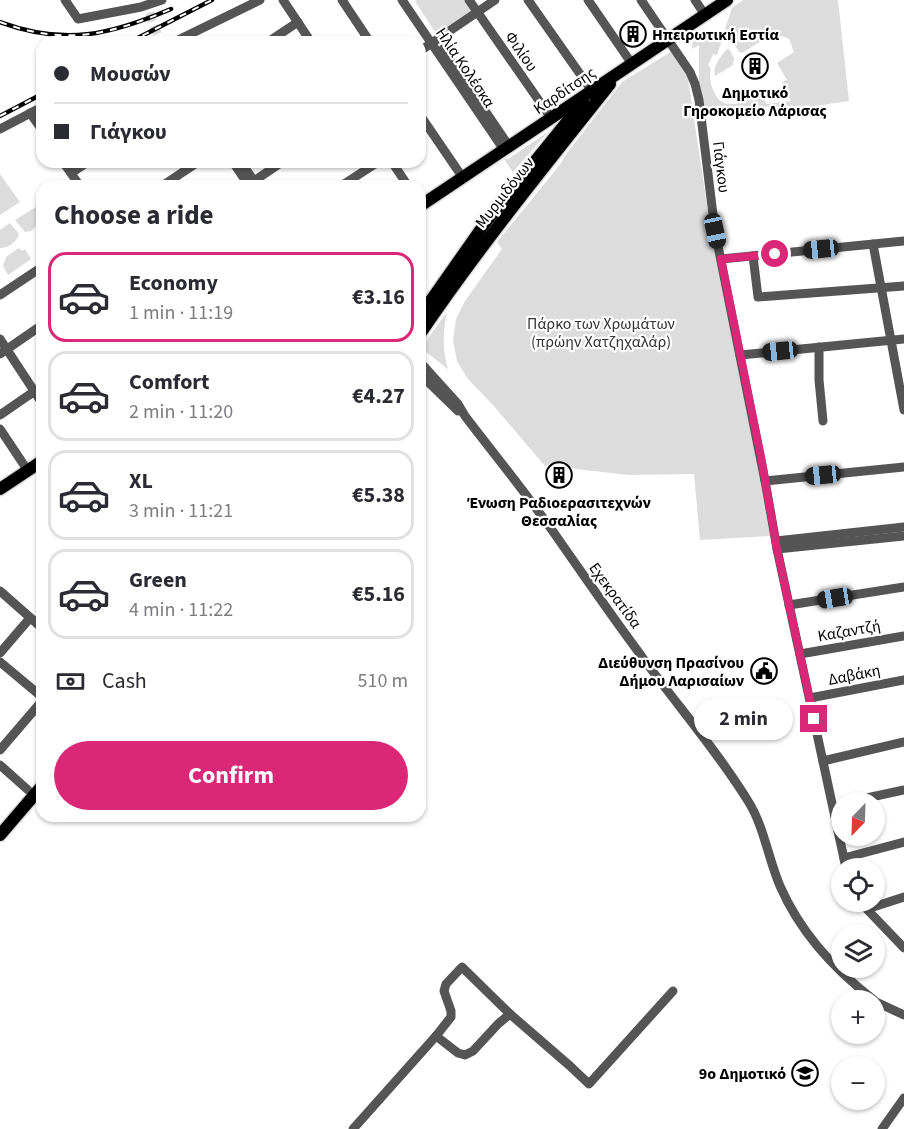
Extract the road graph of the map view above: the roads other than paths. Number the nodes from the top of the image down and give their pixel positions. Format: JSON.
{"nodes":[{"id":1,"x":65,"y":0,"type":"edge"},
{"id":2,"x":260,"y":0,"type":"edge"},
{"id":3,"x":283,"y":0,"type":"edge"},
{"id":4,"x":342,"y":0,"type":"edge"},
{"id":5,"x":402,"y":0,"type":"edge"},
{"id":6,"x":410,"y":0,"type":"edge"},
{"id":7,"x":469,"y":0,"type":"edge"},
{"id":8,"x":495,"y":0,"type":"edge"},
{"id":9,"x":528,"y":0,"type":"edge"},
{"id":10,"x":588,"y":0,"type":"edge"},
{"id":11,"x":641,"y":0,"type":"edge"},
{"id":12,"x":695,"y":0,"type":"edge"},
{"id":13,"x":727,"y":0,"type":"edge"},
{"id":14,"x":156,"y":1,"type":"edge"},
{"id":15,"x":139,"y":3,"type":"edge"},
{"id":16,"x":477,"y":12,"type":"junction"},
{"id":17,"x":705,"y":15,"type":"junction"},
{"id":18,"x":298,"y":22,"type":"junction"},
{"id":19,"x":186,"y":36,"type":"edge"},
{"id":20,"x":277,"y":36,"type":"edge"},
{"id":21,"x":307,"y":36,"type":"edge"},
{"id":22,"x":366,"y":36,"type":"edge"},
{"id":23,"x":669,"y":40,"type":"junction"},
{"id":24,"x":434,"y":41,"type":"junction"},
{"id":25,"x":426,"y":47,"type":"edge"},
{"id":26,"x":632,"y":64,"type":"junction"},
{"id":27,"x":618,"y":73,"type":"junction"},
{"id":28,"x":591,"y":91,"type":"junction"},
{"id":29,"x":36,"y":110,"type":"edge"},
{"id":30,"x":30,"y":113,"type":"junction"},
{"id":31,"x":551,"y":118,"type":"junction"},
{"id":32,"x":36,"y":122,"type":"edge"},
{"id":33,"x":426,"y":124,"type":"edge"},
{"id":34,"x":0,"y":129,"type":"edge"},
{"id":35,"x":507,"y":148,"type":"junction"},
{"id":36,"x":67,"y":168,"type":"edge"},
{"id":37,"x":79,"y":168,"type":"edge"},
{"id":38,"x":189,"y":168,"type":"edge"},
{"id":39,"x":238,"y":168,"type":"edge"},
{"id":40,"x":274,"y":168,"type":"edge"},
{"id":41,"x":369,"y":168,"type":"edge"},
{"id":42,"x":71,"y":173,"type":"junction"},
{"id":43,"x":463,"y":178,"type":"junction"},
{"id":44,"x":76,"y":180,"type":"edge"},
{"id":45,"x":171,"y":180,"type":"edge"},
{"id":46,"x":248,"y":180,"type":"edge"},
{"id":47,"x":257,"y":180,"type":"edge"},
{"id":48,"x":350,"y":180,"type":"edge"},
{"id":49,"x":426,"y":201,"type":"edge"},
{"id":50,"x":904,"y":241,"type":"edge"},
{"id":51,"x":873,"y":244,"type":"junction"},
{"id":52,"x":753,"y":256,"type":"junction"},
{"id":53,"x":721,"y":259,"type":"junction"},
{"id":54,"x":36,"y":271,"type":"edge"},
{"id":55,"x":904,"y":286,"type":"edge"},
{"id":56,"x":881,"y":288,"type":"junction"},
{"id":57,"x":0,"y":295,"type":"edge"},
{"id":58,"x":426,"y":307,"type":"edge"},
{"id":59,"x":426,"y":325,"type":"edge"},
{"id":60,"x":36,"y":329,"type":"edge"},
{"id":61,"x":0,"y":339,"type":"edge"},
{"id":62,"x":904,"y":339,"type":"edge"},
{"id":63,"x":891,"y":340,"type":"junction"},
{"id":64,"x":819,"y":347,"type":"junction"},
{"id":65,"x":4,"y":351,"type":"edge"},
{"id":66,"x":741,"y":355,"type":"junction"},
{"id":67,"x":426,"y":369,"type":"edge"},
{"id":68,"x":426,"y":380,"type":"edge"},
{"id":69,"x":36,"y":387,"type":"edge"},
{"id":70,"x":36,"y":390,"type":"edge"},
{"id":71,"x":904,"y":410,"type":"edge"},
{"id":72,"x":0,"y":414,"type":"edge"},
{"id":73,"x":465,"y":416,"type":"junction"},
{"id":74,"x":824,"y":421,"type":"dead end"},
{"id":75,"x":0,"y":429,"type":"edge"},
{"id":76,"x":36,"y":465,"type":"edge"},
{"id":77,"x":904,"y":467,"type":"edge"},
{"id":78,"x":28,"y":471,"type":"junction"},
{"id":79,"x":765,"y":481,"type":"junction"},
{"id":80,"x":0,"y":489,"type":"edge"},
{"id":81,"x":904,"y":527,"type":"edge"},
{"id":82,"x":904,"y":536,"type":"edge"},
{"id":83,"x":777,"y":545,"type":"junction"},
{"id":84,"x":904,"y":587,"type":"edge"},
{"id":85,"x":2,"y":596,"type":"edge"},
{"id":86,"x":789,"y":605,"type":"junction"},
{"id":87,"x":30,"y":618,"type":"junction"},
{"id":88,"x":36,"y":623,"type":"edge"},
{"id":89,"x":904,"y":636,"type":"edge"},
{"id":90,"x":0,"y":653,"type":"edge"},
{"id":91,"x":800,"y":654,"type":"junction"},
{"id":92,"x":0,"y":662,"type":"edge"},
{"id":93,"x":904,"y":680,"type":"edge"},
{"id":94,"x":36,"y":694,"type":"edge"},
{"id":95,"x":810,"y":698,"type":"junction"},
{"id":96,"x":36,"y":706,"type":"edge"},
{"id":97,"x":904,"y":742,"type":"edge"},
{"id":98,"x":0,"y":750,"type":"edge"},
{"id":99,"x":823,"y":761,"type":"junction"},
{"id":100,"x":0,"y":765,"type":"edge"},
{"id":101,"x":36,"y":781,"type":"edge"},
{"id":102,"x":28,"y":790,"type":"junction"},
{"id":103,"x":904,"y":790,"type":"edge"},
{"id":104,"x":833,"y":792,"type":"edge"},
{"id":105,"x":36,"y":793,"type":"edge"},
{"id":106,"x":885,"y":794,"type":"edge"},
{"id":107,"x":0,"y":823,"type":"edge"},
{"id":108,"x":0,"y":835,"type":"edge"},
{"id":109,"x":904,"y":843,"type":"edge"},
{"id":110,"x":860,"y":858,"type":"edge"},
{"id":111,"x":904,"y":897,"type":"edge"},
{"id":112,"x":885,"y":903,"type":"edge"},
{"id":113,"x":870,"y":912,"type":"edge"},
{"id":114,"x":904,"y":948,"type":"edge"},
{"id":115,"x":861,"y":990,"type":"edge"},
{"id":116,"x":673,"y":991,"type":"dead end"},
{"id":117,"x":885,"y":1006,"type":"edge"},
{"id":118,"x":510,"y":1014,"type":"junction"},
{"id":119,"x":904,"y":1015,"type":"edge"},
{"id":120,"x":436,"y":1036,"type":"junction"},
{"id":121,"x":904,"y":1098,"type":"edge"},
{"id":122,"x":353,"y":1129,"type":"edge"},
{"id":123,"x":882,"y":1129,"type":"edge"}],
"edges":[{"from":1,"to":15,"type":"street"},
{"from":2,"to":19,"type":"street"},
{"from":3,"to":18,"type":"street"},
{"from":4,"to":22,"type":"street"},
{"from":5,"to":24,"type":"street","name":"Ηλία Κολέσκα"},
{"from":6,"to":24,"type":"street","name":"Ηλία Κολέσκα"},
{"from":7,"to":16,"type":"street","name":"Φιλίου"},
{"from":8,"to":16,"type":"street"},
{"from":9,"to":28,"type":"street"},
{"from":10,"to":26,"type":"street"},
{"from":11,"to":23,"type":"street","name":"Γιάγκου"},
{"from":12,"to":17,"type":"street"},
{"from":13,"to":17,"type":"main road","name":"Καρδίτσης"},
{"from":14,"to":15,"type":"street"},
{"from":16,"to":24,"type":"street"},
{"from":16,"to":31,"type":"street","name":"Φιλίου"},
{"from":17,"to":23,"type":"main road","name":"Καρδίτσης"},
{"from":18,"to":20,"type":"street"},
{"from":18,"to":21,"type":"street"},
{"from":23,"to":26,"type":"main road","name":"Καρδίτσης"},
{"from":23,"to":53,"type":"street","name":"Γιάγκου"},
{"from":24,"to":25,"type":"street"},
{"from":24,"to":35,"type":"street","name":"Ηλία Κολέσκα"},
{"from":26,"to":27,"type":"main road","name":"Καρδίτσης"},
{"from":27,"to":28,"type":"main road","name":"Καρδίτσης"},
{"from":27,"to":59,"type":"main road","name":"Μυρμιδόνων"},
{"from":28,"to":31,"type":"main road","name":"Καρδίτσης"},
{"from":28,"to":58,"type":"main road","name":"Μυρμιδόνων"},
{"from":29,"to":30,"type":"street"},
{"from":30,"to":32,"type":"street"},
{"from":30,"to":34,"type":"street"},
{"from":31,"to":35,"type":"main road","name":"Καρδίτσης"},
{"from":33,"to":43,"type":"street"},
{"from":35,"to":43,"type":"main road","name":"Καρδίτσης"},
{"from":36,"to":42,"type":"street"},
{"from":37,"to":42,"type":"street"},
{"from":38,"to":45,"type":"street"},
{"from":39,"to":46,"type":"street"},
{"from":40,"to":47,"type":"street"},
{"from":41,"to":48,"type":"street"},
{"from":42,"to":44,"type":"street"},
{"from":43,"to":49,"type":"main road","name":"Καρδίτσης"},
{"from":50,"to":51,"type":"street"},
{"from":51,"to":52,"type":"street"},
{"from":51,"to":56,"type":"street"},
{"from":52,"to":53,"type":"street"},
{"from":52,"to":56,"type":"street"},
{"from":53,"to":66,"type":"street","name":"Γιάγκου"},
{"from":54,"to":57,"type":"street"},
{"from":55,"to":56,"type":"street"},
{"from":56,"to":63,"type":"street"},
{"from":60,"to":65,"type":"street"},
{"from":61,"to":65,"type":"street"},
{"from":62,"to":63,"type":"street"},
{"from":63,"to":64,"type":"street"},
{"from":63,"to":71,"type":"street"},
{"from":64,"to":66,"type":"street"},
{"from":64,"to":74,"type":"street"},
{"from":65,"to":69,"type":"street"},
{"from":66,"to":79,"type":"street","name":"Γιάγκου"},
{"from":67,"to":73,"type":"street","name":"Εχεκρατίδα"},
{"from":68,"to":73,"type":"street","name":"Εχεκρατίδα"},
{"from":70,"to":72,"type":"street"},
{"from":73,"to":115,"type":"street","name":"Εχεκρατίδα"},
{"from":75,"to":78,"type":"street"},
{"from":76,"to":78,"type":"main road"},
{"from":77,"to":79,"type":"street"},
{"from":78,"to":80,"type":"main road"},
{"from":79,"to":83,"type":"street","name":"Γιάγκου"},
{"from":81,"to":83,"type":"street"},
{"from":82,"to":83,"type":"street"},
{"from":83,"to":86,"type":"street","name":"Γιάγκου"},
{"from":84,"to":86,"type":"street"},
{"from":85,"to":87,"type":"street"},
{"from":86,"to":91,"type":"street","name":"Γιάγκου"},
{"from":87,"to":88,"type":"street"},
{"from":87,"to":90,"type":"street"},
{"from":89,"to":91,"type":"street","name":"Καζαντζή"},
{"from":91,"to":95,"type":"street","name":"Γιάγκου"},
{"from":92,"to":94,"type":"street"},
{"from":93,"to":95,"type":"street","name":"Δαβάκη"},
{"from":95,"to":99,"type":"street","name":"Γιάγκου"},
{"from":96,"to":98,"type":"street"},
{"from":97,"to":99,"type":"street"},
{"from":99,"to":104,"type":"street","name":"Γιάγκου"},
{"from":100,"to":102,"type":"street"},
{"from":101,"to":102,"type":"main road"},
{"from":102,"to":107,"type":"main road"},
{"from":103,"to":106,"type":"street"},
{"from":105,"to":108,"type":"main road"},
{"from":109,"to":110,"type":"street"},
{"from":111,"to":112,"type":"street"},
{"from":113,"to":114,"type":"street"},
{"from":116,"to":118,"type":"street"},
{"from":117,"to":119,"type":"street","name":"Εχεκρατίδα"},
{"from":118,"to":120,"type":"street"},
{"from":118,"to":120,"type":"street"},
{"from":120,"to":122,"type":"street"},
{"from":121,"to":123,"type":"street"}]}
